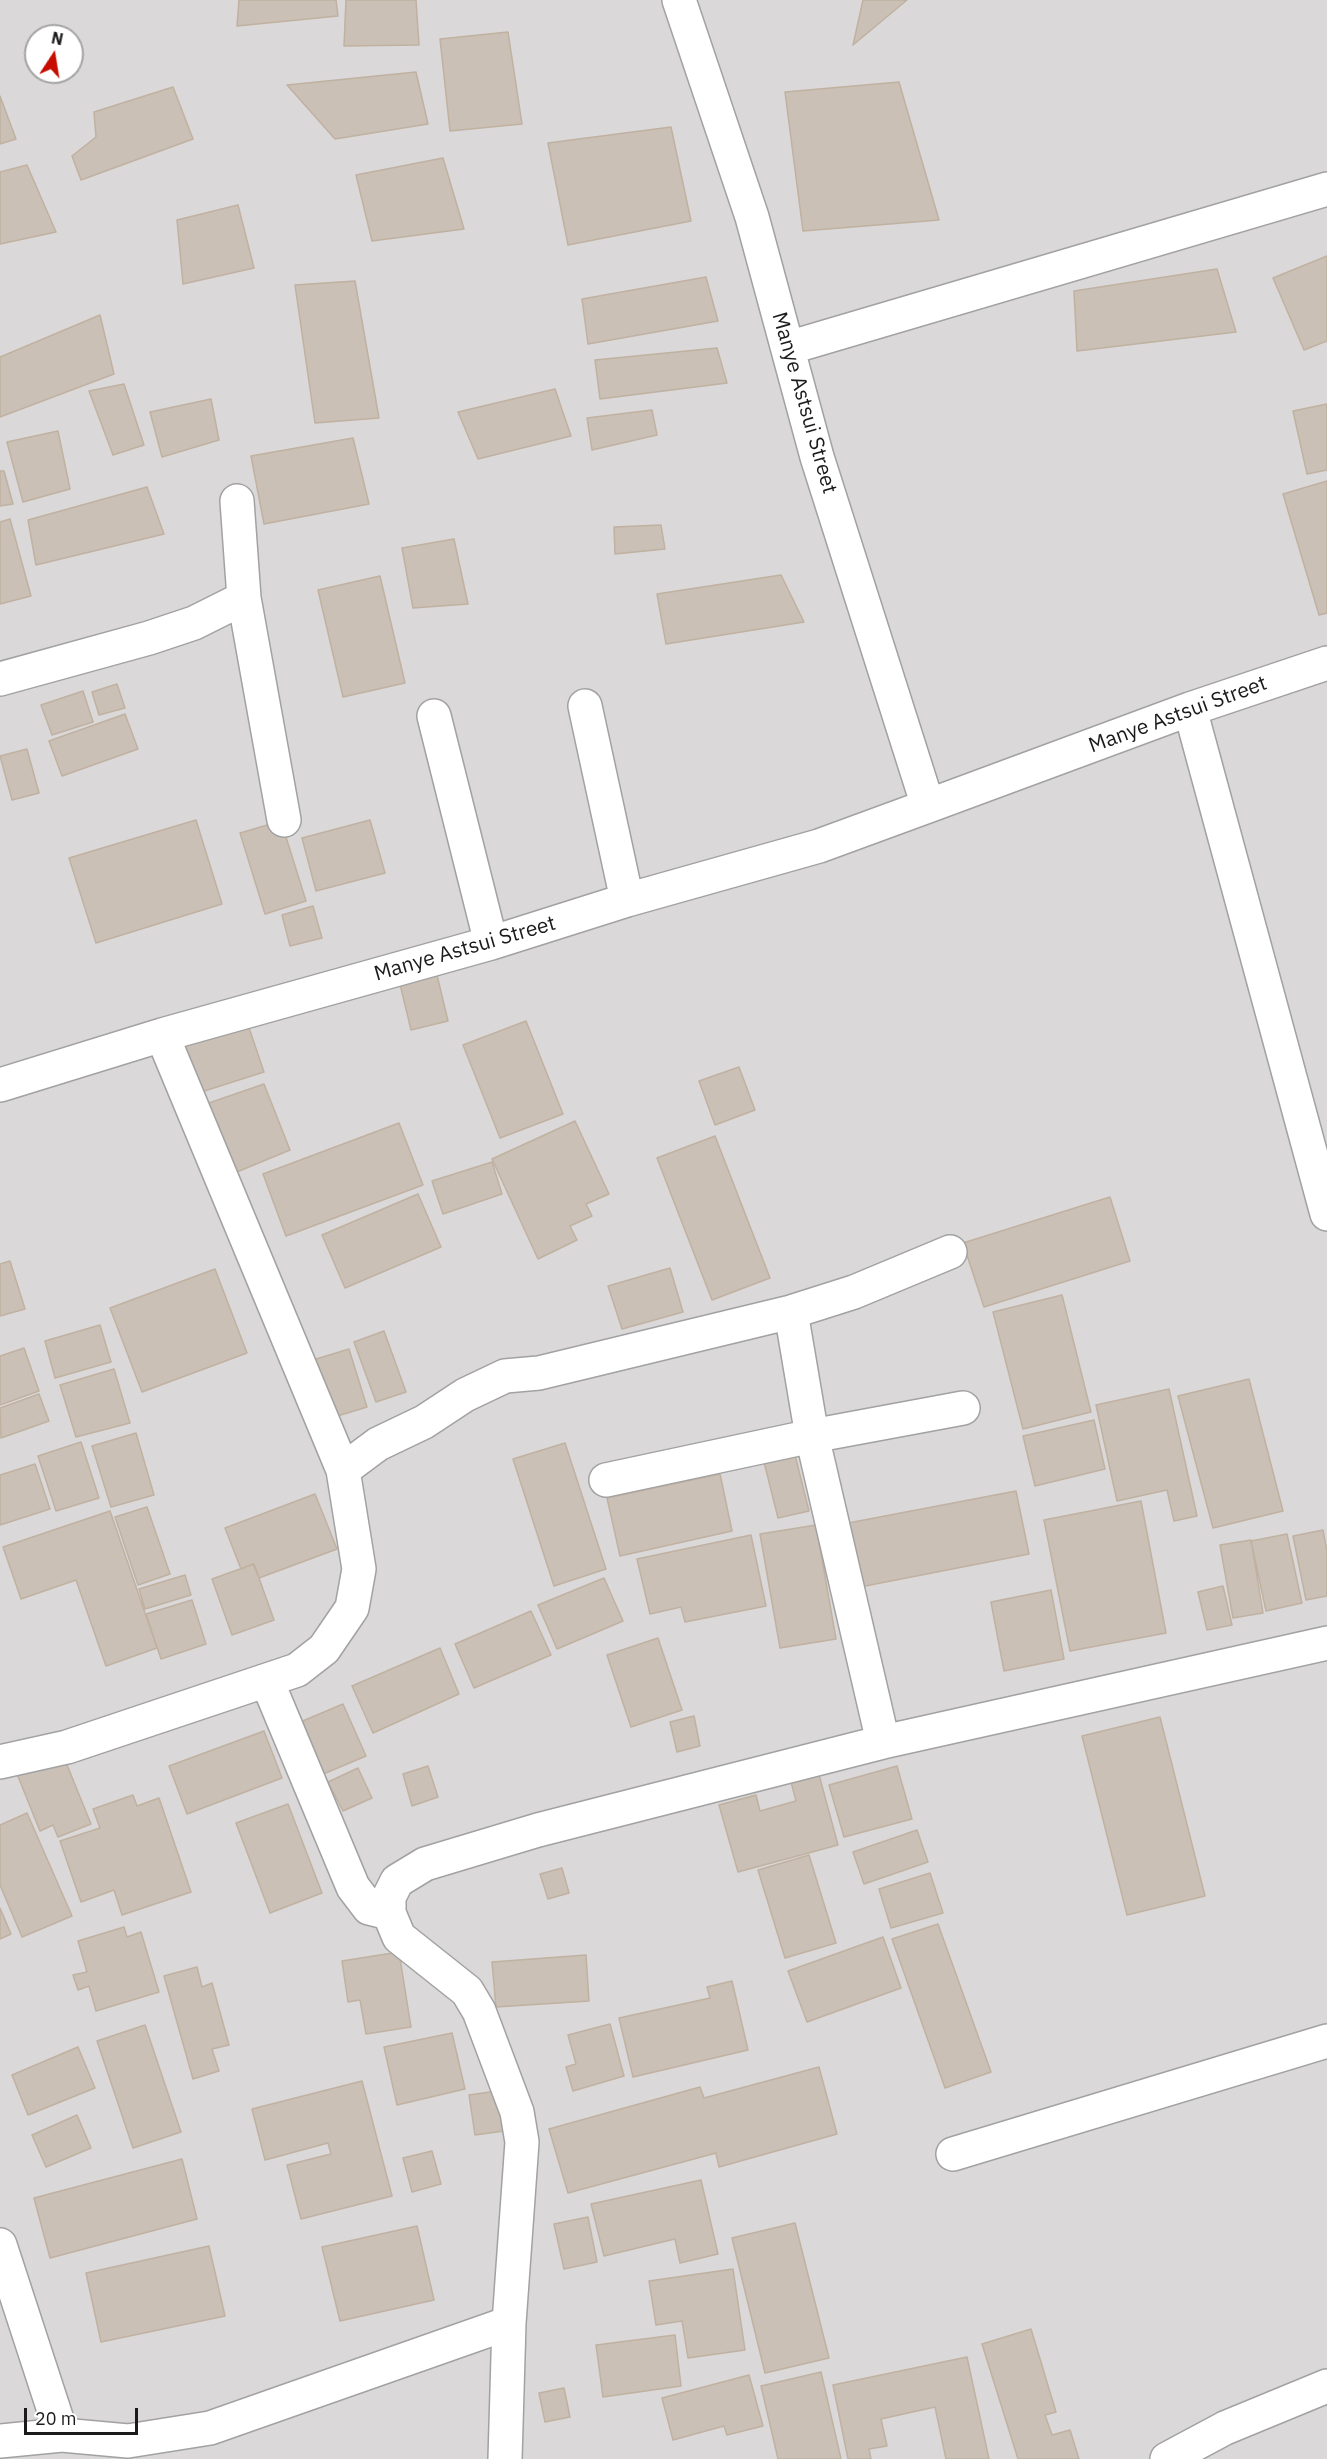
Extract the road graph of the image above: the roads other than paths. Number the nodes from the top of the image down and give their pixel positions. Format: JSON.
{"nodes":[{"id":1,"x":679,"y":0,"type":"edge"},
{"id":2,"x":1327,"y":189,"type":"edge"},
{"id":3,"x":788,"y":348,"type":"junction"},
{"id":4,"x":237,"y":501,"type":"dead end"},
{"id":5,"x":244,"y":598,"type":"junction"},
{"id":6,"x":1327,"y":663,"type":"edge"},
{"id":7,"x":0,"y":679,"type":"edge"},
{"id":8,"x":585,"y":706,"type":"dead end"},
{"id":9,"x":1190,"y":709,"type":"junction"},
{"id":10,"x":434,"y":716,"type":"dead end"},
{"id":11,"x":928,"y":806,"type":"junction"},
{"id":12,"x":284,"y":820,"type":"dead end"},
{"id":13,"x":627,"y":900,"type":"junction"},
{"id":14,"x":491,"y":943,"type":"junction"},
{"id":15,"x":162,"y":1035,"type":"junction"},
{"id":16,"x":0,"y":1085,"type":"edge"},
{"id":17,"x":1327,"y":1214,"type":"edge"},
{"id":18,"x":950,"y":1252,"type":"dead end"},
{"id":19,"x":791,"y":1312,"type":"junction"},
{"id":20,"x":963,"y":1407,"type":"dead end"},
{"id":21,"x":812,"y":1436,"type":"junction"},
{"id":22,"x":343,"y":1470,"type":"junction"},
{"id":23,"x":606,"y":1480,"type":"dead end"},
{"id":24,"x":1327,"y":1643,"type":"edge"},
{"id":25,"x":267,"y":1680,"type":"junction"},
{"id":26,"x":883,"y":1742,"type":"junction"},
{"id":27,"x":0,"y":1762,"type":"edge"},
{"id":28,"x":389,"y":1913,"type":"junction"},
{"id":29,"x":1327,"y":2041,"type":"edge"},
{"id":30,"x":953,"y":2154,"type":"dead end"},
{"id":31,"x":0,"y":2245,"type":"edge"},
{"id":32,"x":509,"y":2323,"type":"junction"},
{"id":33,"x":1327,"y":2386,"type":"edge"},
{"id":34,"x":62,"y":2435,"type":"junction"},
{"id":35,"x":0,"y":2441,"type":"edge"},
{"id":36,"x":505,"y":2459,"type":"edge"},
{"id":37,"x":1167,"y":2459,"type":"edge"}],
"edges":[{"from":1,"to":3,"type":"street","name":"Manye Astsui Street"},
{"from":2,"to":3,"type":"street"},
{"from":3,"to":11,"type":"street","name":"Manye Astsui Street"},
{"from":4,"to":5,"type":"street"},
{"from":5,"to":7,"type":"street"},
{"from":5,"to":12,"type":"street"},
{"from":6,"to":9,"type":"street","name":"Manye Astsui Street"},
{"from":8,"to":13,"type":"street"},
{"from":9,"to":11,"type":"street","name":"Manye Astsui Street"},
{"from":9,"to":17,"type":"street"},
{"from":10,"to":14,"type":"street"},
{"from":11,"to":13,"type":"street","name":"Manye Astsui Street"},
{"from":13,"to":14,"type":"street","name":"Manye Astsui Street"},
{"from":14,"to":15,"type":"street","name":"Manye Astsui Street"},
{"from":15,"to":16,"type":"street","name":"Manye Astsui Street"},
{"from":15,"to":22,"type":"street"},
{"from":18,"to":19,"type":"street"},
{"from":19,"to":21,"type":"street"},
{"from":19,"to":22,"type":"street"},
{"from":20,"to":21,"type":"street"},
{"from":21,"to":23,"type":"street"},
{"from":21,"to":26,"type":"street"},
{"from":22,"to":25,"type":"street"},
{"from":24,"to":26,"type":"street"},
{"from":25,"to":27,"type":"street"},
{"from":25,"to":28,"type":"street"},
{"from":26,"to":28,"type":"street"},
{"from":28,"to":32,"type":"street"},
{"from":29,"to":30,"type":"street"},
{"from":31,"to":34,"type":"street"},
{"from":32,"to":34,"type":"street"},
{"from":32,"to":36,"type":"street"},
{"from":33,"to":37,"type":"street"},
{"from":34,"to":35,"type":"street"}]}
